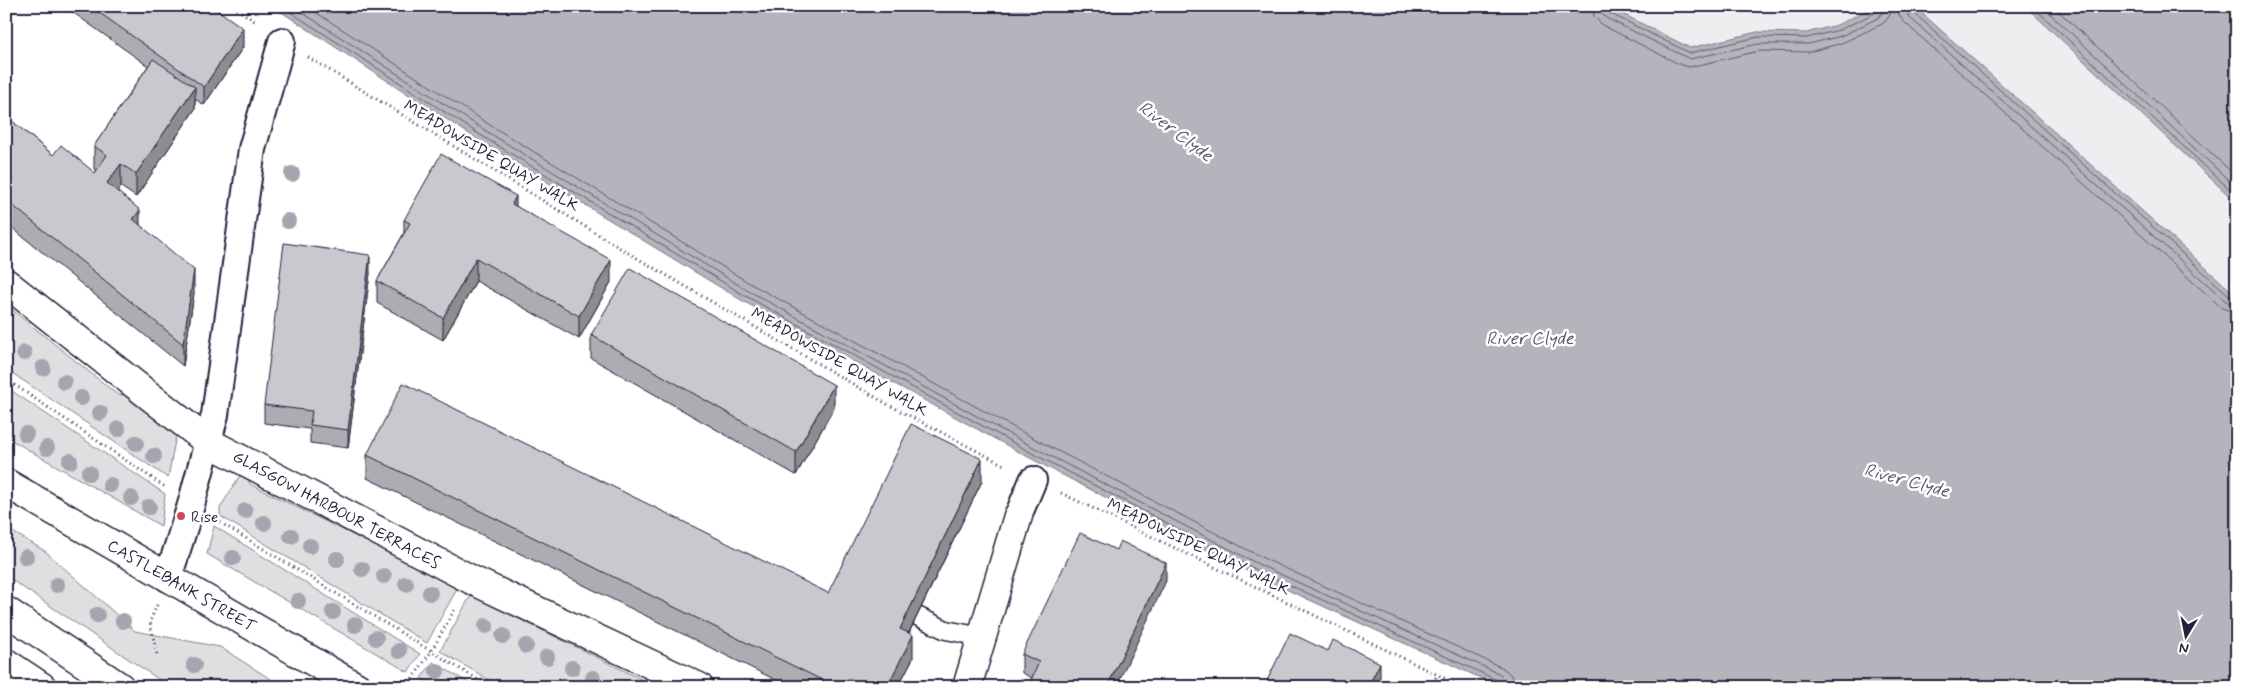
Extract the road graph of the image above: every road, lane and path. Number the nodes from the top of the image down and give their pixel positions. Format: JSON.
{"nodes":[{"id":1,"x":234,"y":6,"type":"edge"},
{"id":2,"x":282,"y":41,"type":"junction"},
{"id":3,"x":6,"y":283,"type":"edge"},
{"id":4,"x":6,"y":379,"type":"edge"},
{"id":5,"x":208,"y":442,"type":"junction"},
{"id":6,"x":1033,"y":480,"type":"junction"},
{"id":7,"x":6,"y":483,"type":"edge"},
{"id":8,"x":192,"y":505,"type":"junction"},
{"id":9,"x":1018,"y":516,"type":"joint"},
{"id":10,"x":168,"y":578,"type":"junction"},
{"id":11,"x":472,"y":580,"type":"junction"},
{"id":12,"x":6,"y":611,"type":"edge"},
{"id":13,"x":918,"y":616,"type":"edge"},
{"id":14,"x":982,"y":637,"type":"junction"},
{"id":15,"x":431,"y":652,"type":"junction"},
{"id":16,"x":157,"y":654,"type":"dead end"},
{"id":17,"x":6,"y":663,"type":"edge"},
{"id":18,"x":1437,"y":675,"type":"junction"},
{"id":19,"x":412,"y":679,"type":"dead end"},
{"id":20,"x":42,"y":687,"type":"edge"},
{"id":21,"x":120,"y":687,"type":"edge"},
{"id":22,"x":357,"y":687,"type":"edge"},
{"id":23,"x":490,"y":687,"type":"edge"},
{"id":24,"x":699,"y":687,"type":"edge"},
{"id":25,"x":967,"y":687,"type":"edge"},
{"id":26,"x":1431,"y":687,"type":"edge"},
{"id":27,"x":1463,"y":687,"type":"edge"}],
"edges":[{"from":1,"to":2,"type":"path","name":"MEADOWSIDE QUAY WALK"},
{"from":2,"to":5,"type":"street"},
{"from":2,"to":6,"type":"path","name":"MEADOWSIDE QUAY WALK"},
{"from":3,"to":5,"type":"street","name":"GLASGOW HARBOUR TERRACES"},
{"from":4,"to":8,"type":"path"},
{"from":5,"to":8,"type":"street"},
{"from":5,"to":11,"type":"street","name":"GLASGOW HARBOUR TERRACES"},
{"from":6,"to":9,"type":"street"},
{"from":6,"to":18,"type":"path","name":"MEADOWSIDE QUAY WALK"},
{"from":7,"to":10,"type":"street","name":"CASTLEBANK STREET"},
{"from":8,"to":10,"type":"street"},
{"from":8,"to":15,"type":"path"},
{"from":9,"to":14,"type":"street"},
{"from":10,"to":16,"type":"path"},
{"from":10,"to":22,"type":"street","name":"CASTLEBANK STREET"},
{"from":11,"to":15,"type":"path"},
{"from":11,"to":24,"type":"street","name":"GLASGOW HARBOUR TERRACES"},
{"from":12,"to":21,"type":"street"},
{"from":13,"to":14,"type":"lane"},
{"from":14,"to":25,"type":"street"},
{"from":15,"to":19,"type":"path"},
{"from":15,"to":23,"type":"path"},
{"from":17,"to":20,"type":"street"},
{"from":18,"to":26,"type":"path"},
{"from":18,"to":27,"type":"path","name":"MEADOWSIDE QUAY WALK"}]}
